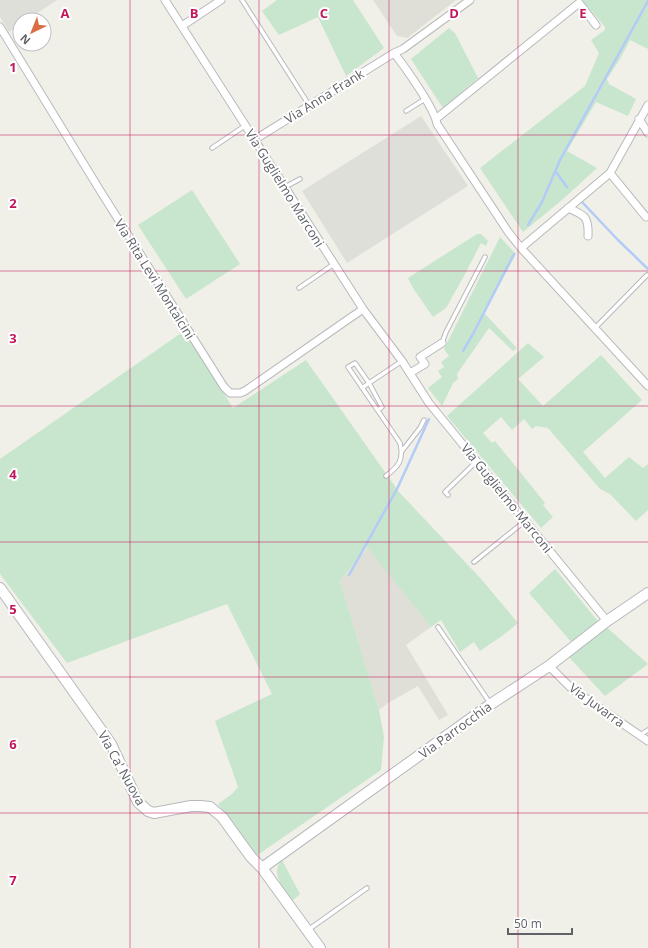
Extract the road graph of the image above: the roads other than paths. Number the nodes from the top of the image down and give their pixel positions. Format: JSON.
{"nodes":[{"id":1,"x":165,"y":0,"type":"edge"},
{"id":2,"x":221,"y":0,"type":"edge"},
{"id":3,"x":242,"y":0,"type":"edge"},
{"id":4,"x":470,"y":0,"type":"edge"},
{"id":5,"x":596,"y":25,"type":"dead end"},
{"id":6,"x":182,"y":26,"type":"junction"},
{"id":7,"x":0,"y":27,"type":"edge"},
{"id":8,"x":394,"y":53,"type":"junction"},
{"id":9,"x":425,"y":99,"type":"junction"},
{"id":10,"x":648,"y":104,"type":"edge"},
{"id":11,"x":309,"y":105,"type":"junction"},
{"id":12,"x":406,"y":111,"type":"dead end"},
{"id":13,"x":437,"y":118,"type":"junction"},
{"id":14,"x":639,"y":119,"type":"junction"},
{"id":15,"x":246,"y":125,"type":"junction"},
{"id":16,"x":648,"y":133,"type":"edge"},
{"id":17,"x":254,"y":140,"type":"junction"},
{"id":18,"x":212,"y":148,"type":"dead end"},
{"id":19,"x":610,"y":173,"type":"junction"},
{"id":20,"x":300,"y":179,"type":"dead end"},
{"id":21,"x":284,"y":187,"type":"junction"},
{"id":22,"x":568,"y":208,"type":"junction"},
{"id":23,"x":646,"y":217,"type":"dead end"},
{"id":24,"x":588,"y":236,"type":"dead end"},
{"id":25,"x":522,"y":248,"type":"junction"},
{"id":26,"x":485,"y":257,"type":"dead end"},
{"id":27,"x":334,"y":264,"type":"junction"},
{"id":28,"x":647,"y":275,"type":"edge"},
{"id":29,"x":300,"y":288,"type":"dead end"},
{"id":30,"x":363,"y":309,"type":"junction"},
{"id":31,"x":595,"y":328,"type":"junction"},
{"id":32,"x":442,"y":343,"type":"joint"},
{"id":33,"x":402,"y":361,"type":"junction"},
{"id":34,"x":410,"y":373,"type":"junction"},
{"id":35,"x":369,"y":383,"type":"junction"},
{"id":36,"x":648,"y":386,"type":"edge"},
{"id":37,"x":362,"y":388,"type":"junction"},
{"id":38,"x":378,"y":410,"type":"junction"},
{"id":39,"x":424,"y":420,"type":"dead end"},
{"id":40,"x":402,"y":452,"type":"junction"},
{"id":41,"x":477,"y":461,"type":"junction"},
{"id":42,"x":386,"y":476,"type":"dead end"},
{"id":43,"x":448,"y":495,"type":"dead end"},
{"id":44,"x":525,"y":521,"type":"junction"},
{"id":45,"x":474,"y":562,"type":"dead end"},
{"id":46,"x":0,"y":588,"type":"edge"},
{"id":47,"x":648,"y":592,"type":"edge"},
{"id":48,"x":608,"y":621,"type":"junction"},
{"id":49,"x":438,"y":627,"type":"dead end"},
{"id":50,"x":549,"y":666,"type":"junction"},
{"id":51,"x":491,"y":704,"type":"junction"},
{"id":52,"x":648,"y":730,"type":"edge"},
{"id":53,"x":640,"y":735,"type":"junction"},
{"id":54,"x":648,"y":741,"type":"edge"},
{"id":55,"x":262,"y":868,"type":"junction"},
{"id":56,"x":367,"y":888,"type":"dead end"},
{"id":57,"x":308,"y":931,"type":"junction"},
{"id":58,"x":320,"y":948,"type":"edge"}],
"edges":[{"from":1,"to":6,"type":"street","name":"Via Guglielmo Marconi"},
{"from":2,"to":6,"type":"street"},
{"from":3,"to":11,"type":"lane"},
{"from":4,"to":8,"type":"street","name":"Via Anna Frank"},
{"from":5,"to":13,"type":"street"},
{"from":6,"to":15,"type":"street","name":"Via Guglielmo Marconi"},
{"from":7,"to":30,"type":"street","name":"Via Rita Levi Montalcini"},
{"from":8,"to":9,"type":"street"},
{"from":8,"to":11,"type":"street","name":"Via Anna Frank"},
{"from":9,"to":12,"type":"lane"},
{"from":9,"to":13,"type":"street"},
{"from":10,"to":14,"type":"street"},
{"from":11,"to":17,"type":"street","name":"Via Anna Frank"},
{"from":13,"to":25,"type":"street"},
{"from":14,"to":16,"type":"street"},
{"from":14,"to":19,"type":"street"},
{"from":15,"to":17,"type":"street","name":"Via Guglielmo Marconi"},
{"from":15,"to":18,"type":"lane"},
{"from":17,"to":21,"type":"street","name":"Via Guglielmo Marconi"},
{"from":19,"to":22,"type":"street"},
{"from":19,"to":23,"type":"street"},
{"from":20,"to":21,"type":"lane"},
{"from":21,"to":27,"type":"street","name":"Via Guglielmo Marconi"},
{"from":22,"to":24,"type":"street"},
{"from":22,"to":25,"type":"street"},
{"from":25,"to":31,"type":"street"},
{"from":26,"to":32,"type":"lane"},
{"from":27,"to":29,"type":"lane"},
{"from":27,"to":30,"type":"street","name":"Via Guglielmo Marconi"},
{"from":28,"to":31,"type":"lane"},
{"from":30,"to":33,"type":"street","name":"Via Guglielmo Marconi"},
{"from":31,"to":36,"type":"street"},
{"from":32,"to":34,"type":"street"},
{"from":33,"to":34,"type":"street","name":"Via Guglielmo Marconi"},
{"from":33,"to":35,"type":"lane"},
{"from":34,"to":41,"type":"street","name":"Via Guglielmo Marconi"},
{"from":35,"to":37,"type":"lane"},
{"from":35,"to":37,"type":"lane"},
{"from":35,"to":38,"type":"lane"},
{"from":37,"to":38,"type":"lane"},
{"from":38,"to":40,"type":"lane"},
{"from":39,"to":40,"type":"lane"},
{"from":40,"to":42,"type":"lane"},
{"from":41,"to":43,"type":"lane"},
{"from":41,"to":44,"type":"street","name":"Via Guglielmo Marconi"},
{"from":44,"to":45,"type":"lane"},
{"from":44,"to":48,"type":"street","name":"Via Guglielmo Marconi"},
{"from":46,"to":55,"type":"street","name":"Via Ca' Nuova"},
{"from":47,"to":48,"type":"street","name":"Via Parrocchia"},
{"from":48,"to":50,"type":"street","name":"Via Parrocchia"},
{"from":49,"to":51,"type":"lane"},
{"from":50,"to":51,"type":"street","name":"Via Parrocchia"},
{"from":50,"to":53,"type":"street","name":"Via Juvarra"},
{"from":51,"to":55,"type":"street","name":"Via Parrocchia"},
{"from":52,"to":53,"type":"lane"},
{"from":53,"to":54,"type":"street","name":"Via Juvarra"},
{"from":55,"to":57,"type":"street","name":"Via Ca' Nuova"},
{"from":56,"to":57,"type":"lane"},
{"from":57,"to":58,"type":"street","name":"Via Ca' Nuova"}]}
